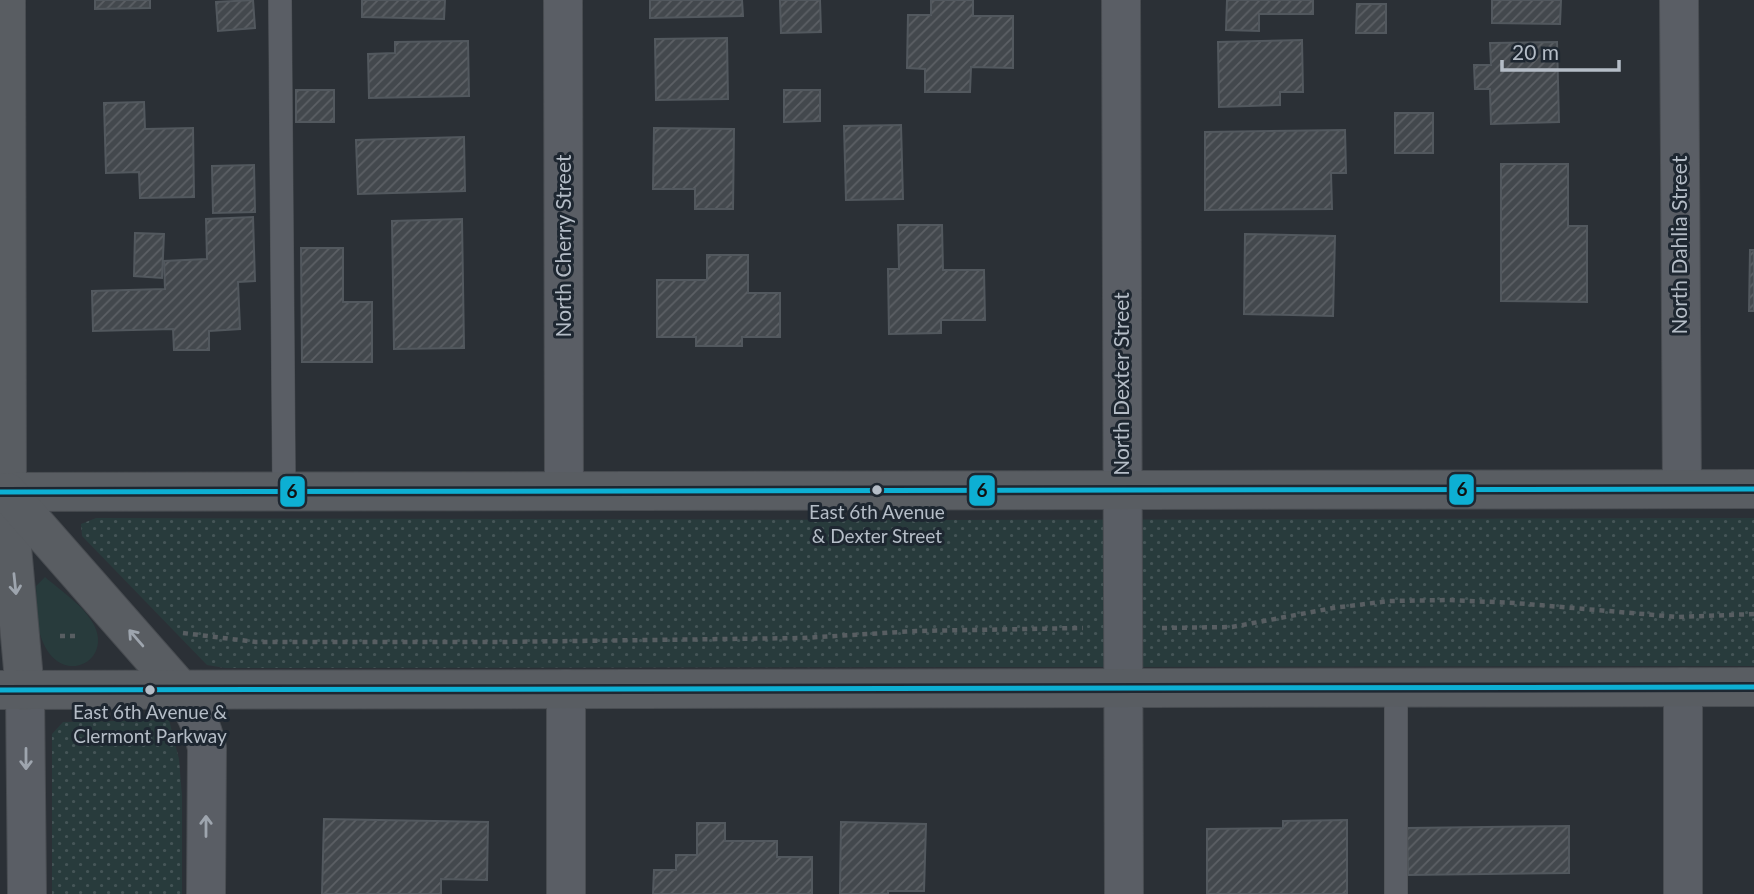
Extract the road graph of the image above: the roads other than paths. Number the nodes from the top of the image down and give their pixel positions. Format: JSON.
{"nodes":[{"id":1,"x":6,"y":0,"type":"edge"},
{"id":2,"x":280,"y":0,"type":"edge"},
{"id":3,"x":563,"y":0,"type":"edge"},
{"id":4,"x":1121,"y":0,"type":"edge"},
{"id":5,"x":1679,"y":0,"type":"edge"},
{"id":6,"x":1682,"y":489,"type":"junction"},
{"id":7,"x":1754,"y":489,"type":"edge"},
{"id":8,"x":1123,"y":490,"type":"junction"},
{"id":9,"x":284,"y":491,"type":"junction"},
{"id":10,"x":564,"y":491,"type":"junction"},
{"id":11,"x":3,"y":492,"type":"edge"},
{"id":12,"x":1396,"y":687,"type":"junction"},
{"id":13,"x":1684,"y":687,"type":"junction"},
{"id":14,"x":1754,"y":687,"type":"edge"},
{"id":15,"x":1124,"y":688,"type":"junction"},
{"id":16,"x":180,"y":689,"type":"junction"},
{"id":17,"x":566,"y":689,"type":"junction"},
{"id":18,"x":13,"y":690,"type":"edge"},
{"id":19,"x":27,"y":894,"type":"edge"},
{"id":20,"x":206,"y":894,"type":"edge"},
{"id":21,"x":566,"y":894,"type":"edge"},
{"id":22,"x":1124,"y":894,"type":"edge"},
{"id":23,"x":1396,"y":894,"type":"edge"},
{"id":24,"x":1683,"y":894,"type":"edge"}],
"edges":[{"from":1,"to":11,"type":"main road"},
{"from":2,"to":9,"type":"lane"},
{"from":3,"to":10,"type":"street","name":"North Cherry Street"},
{"from":4,"to":8,"type":"street","name":"North Dexter Street"},
{"from":5,"to":6,"type":"street","name":"North Dahlia Street"},
{"from":6,"to":7,"type":"main road"},
{"from":6,"to":8,"type":"main road"},
{"from":8,"to":10,"type":"main road"},
{"from":8,"to":15,"type":"street","name":"North Dexter Street"},
{"from":9,"to":10,"type":"main road"},
{"from":9,"to":11,"type":"main road"},
{"from":16,"to":11,"type":"main road","one_way":true},
{"from":11,"to":18,"type":"main road","one_way":true},
{"from":12,"to":13,"type":"main road"},
{"from":12,"to":15,"type":"main road"},
{"from":12,"to":23,"type":"lane"},
{"from":13,"to":14,"type":"main road"},
{"from":13,"to":24,"type":"street"},
{"from":15,"to":17,"type":"main road"},
{"from":15,"to":22,"type":"street","name":"North Dexter Street"},
{"from":16,"to":17,"type":"main road"},
{"from":16,"to":18,"type":"main road"},
{"from":20,"to":16,"type":"street","one_way":true},
{"from":17,"to":21,"type":"street"},
{"from":18,"to":19,"type":"street","one_way":true}]}
